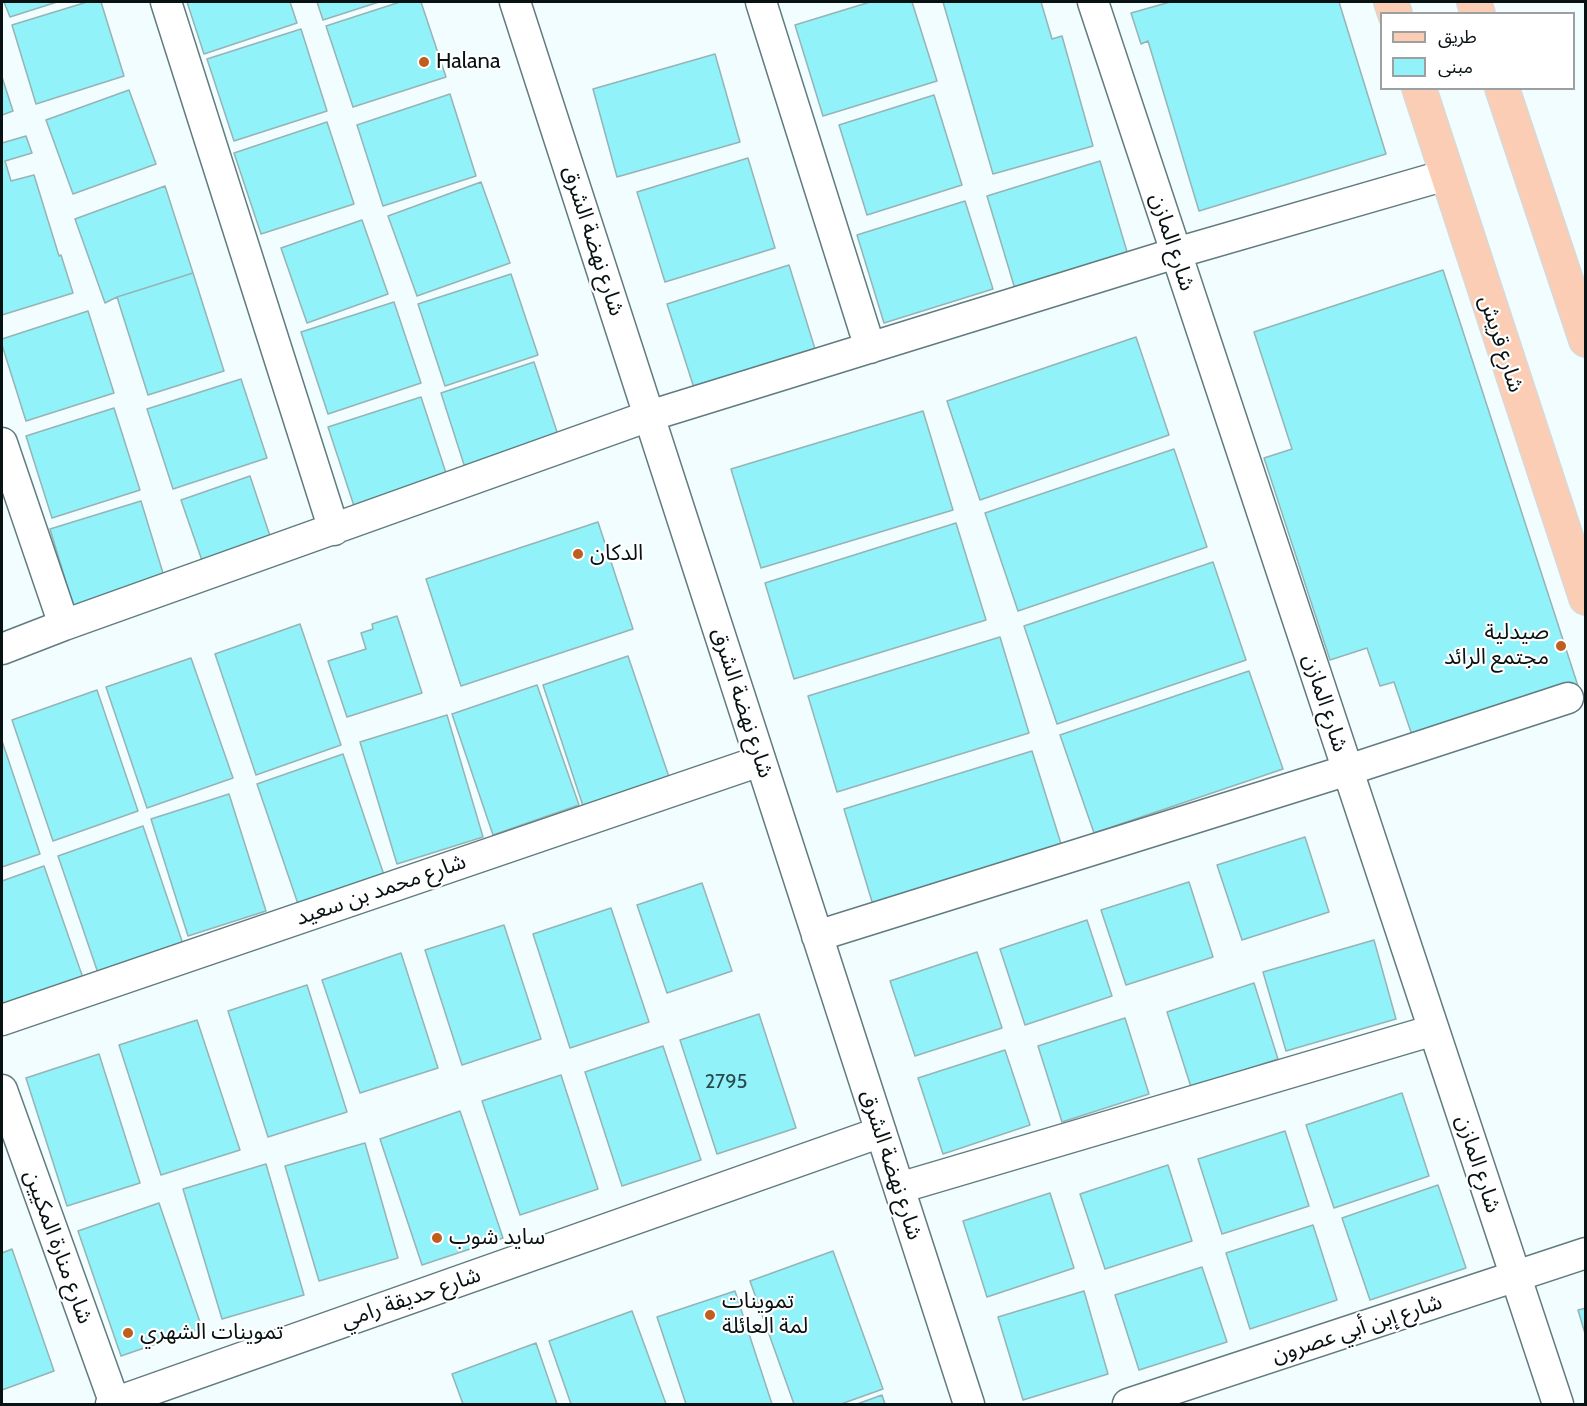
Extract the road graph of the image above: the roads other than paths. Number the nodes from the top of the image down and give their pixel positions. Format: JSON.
{"nodes":[{"id":1,"x":166,"y":2,"type":"edge"},
{"id":2,"x":515,"y":2,"type":"edge"},
{"id":3,"x":761,"y":2,"type":"edge"},
{"id":4,"x":1093,"y":2,"type":"edge"},
{"id":5,"x":1420,"y":90,"type":"edge"},
{"id":6,"x":1503,"y":90,"type":"edge"},
{"id":7,"x":1446,"y":175,"type":"junction"},
{"id":8,"x":1176,"y":253,"type":"junction"},
{"id":9,"x":1586,"y":340,"type":"edge"},
{"id":10,"x":870,"y":348,"type":"junction"},
{"id":11,"x":649,"y":416,"type":"junction"},
{"id":12,"x":2,"y":443,"type":"edge"},
{"id":13,"x":334,"y":530,"type":"junction"},
{"id":14,"x":1586,"y":598,"type":"edge"},
{"id":15,"x":64,"y":625,"type":"junction"},
{"id":16,"x":2,"y":649,"type":"edge"},
{"id":17,"x":1568,"y":698,"type":"dead end"},
{"id":18,"x":760,"y":760,"type":"junction"},
{"id":19,"x":1348,"y":770,"type":"junction"},
{"id":20,"x":817,"y":936,"type":"junction"},
{"id":21,"x":2,"y":1020,"type":"edge"},
{"id":22,"x":1434,"y":1030,"type":"junction"},
{"id":23,"x":2,"y":1090,"type":"edge"},
{"id":24,"x":881,"y":1132,"type":"junction"},
{"id":25,"x":899,"y":1188,"type":"junction"},
{"id":26,"x":1586,"y":1253,"type":"edge"},
{"id":27,"x":1516,"y":1276,"type":"junction"},
{"id":28,"x":113,"y":1404,"type":"edge"},
{"id":29,"x":969,"y":1404,"type":"edge"},
{"id":30,"x":1128,"y":1404,"type":"edge"},
{"id":31,"x":1558,"y":1404,"type":"edge"}],
"edges":[{"from":1,"to":13,"type":"street"},
{"from":2,"to":11,"type":"street","name":"شارع نهضة الشرق"},
{"from":3,"to":10,"type":"street"},
{"from":4,"to":8,"type":"street","name":"شارع المازن"},
{"from":5,"to":7,"type":"main road","name":"شارع قريش"},
{"from":6,"to":9,"type":"main road"},
{"from":7,"to":8,"type":"street"},
{"from":7,"to":14,"type":"main road","name":"شارع قريش"},
{"from":8,"to":10,"type":"street"},
{"from":8,"to":19,"type":"street","name":"شارع المازن"},
{"from":10,"to":11,"type":"street"},
{"from":11,"to":13,"type":"street"},
{"from":11,"to":18,"type":"street","name":"شارع نهضة الشرق"},
{"from":12,"to":15,"type":"street"},
{"from":13,"to":15,"type":"street"},
{"from":15,"to":16,"type":"street"},
{"from":17,"to":19,"type":"street"},
{"from":18,"to":20,"type":"street","name":"شارع نهضة الشرق"},
{"from":18,"to":21,"type":"street","name":"شارع محمد بن سعيد"},
{"from":19,"to":20,"type":"street"},
{"from":19,"to":22,"type":"street","name":"شارع المازن"},
{"from":20,"to":24,"type":"street","name":"شارع نهضة الشرق"},
{"from":22,"to":25,"type":"street"},
{"from":22,"to":27,"type":"street","name":"شارع المازن"},
{"from":23,"to":28,"type":"street","name":"شارع منارة المكيين"},
{"from":24,"to":25,"type":"street","name":"شارع نهضة الشرق"},
{"from":24,"to":28,"type":"street","name":"شارع حديقة رامي"},
{"from":25,"to":29,"type":"street","name":"شارع نهضة الشرق"},
{"from":26,"to":27,"type":"street","name":"شارع إبن أبي عصرون"},
{"from":27,"to":30,"type":"street","name":"شارع إبن أبي عصرون"},
{"from":27,"to":31,"type":"street","name":"شارع المازن"}]}
